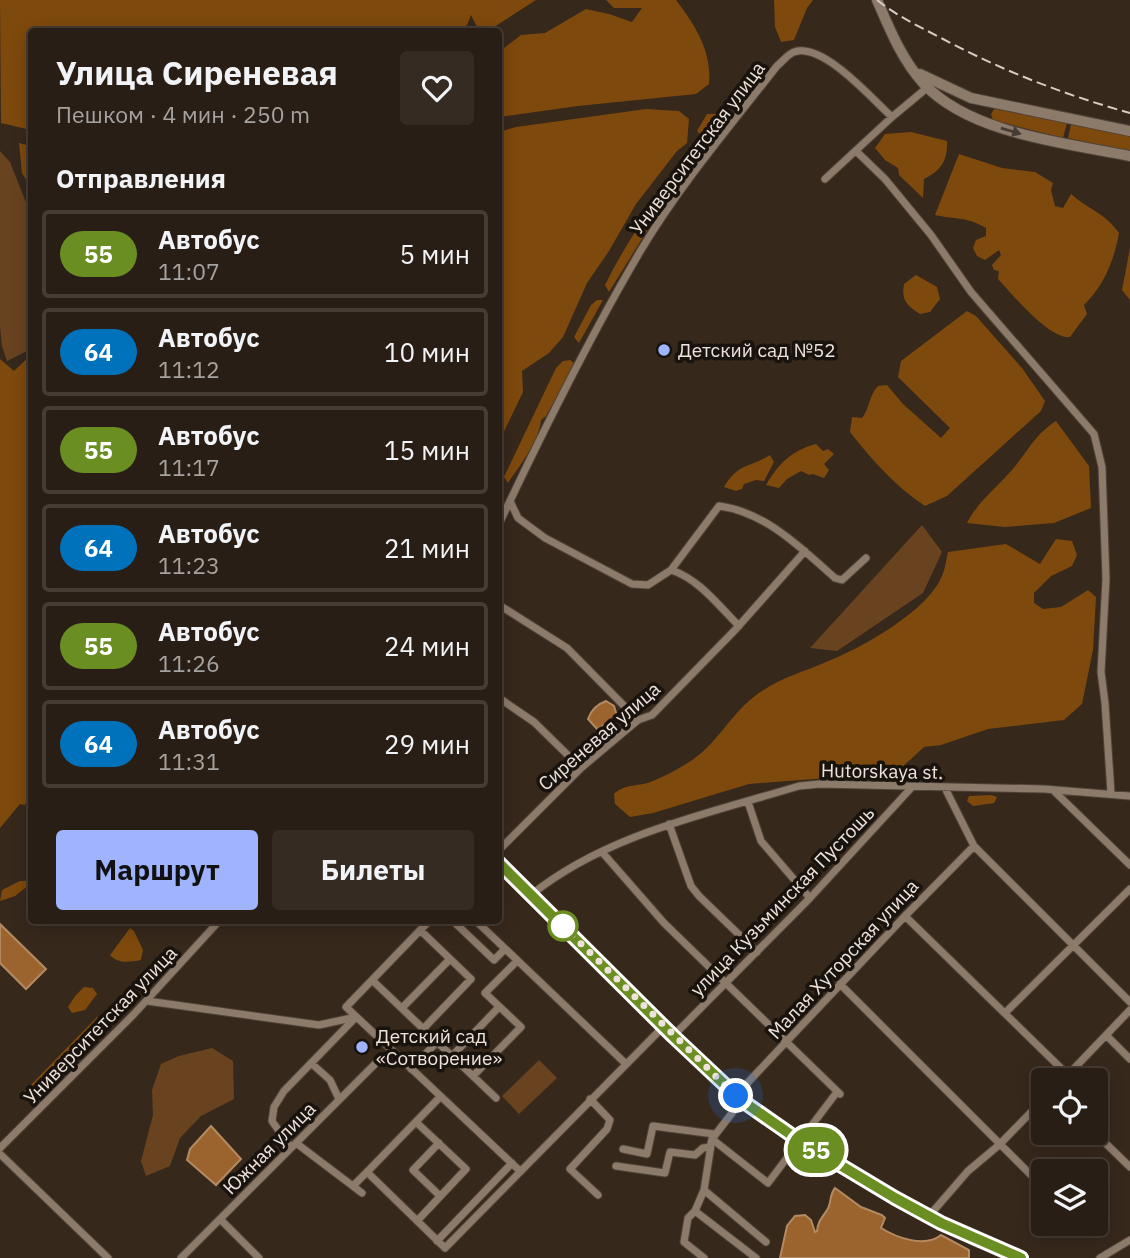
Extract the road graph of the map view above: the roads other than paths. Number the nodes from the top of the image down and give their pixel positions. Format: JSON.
{"nodes":[{"id":1,"x":877,"y":0,"type":"edge"},
{"id":2,"x":915,"y":70,"type":"junction"},
{"id":3,"x":928,"y":88,"type":"junction"},
{"id":4,"x":995,"y":103,"type":"junction"},
{"id":5,"x":892,"y":117,"type":"junction"},
{"id":6,"x":988,"y":124,"type":"junction"},
{"id":7,"x":1130,"y":131,"type":"edge"},
{"id":8,"x":856,"y":150,"type":"junction"},
{"id":9,"x":1130,"y":156,"type":"edge"},
{"id":10,"x":825,"y":179,"type":"dead end"},
{"id":11,"x":510,"y":500,"type":"junction"},
{"id":12,"x":502,"y":517,"type":"edge"},
{"id":13,"x":805,"y":551,"type":"junction"},
{"id":14,"x":866,"y":558,"type":"dead end"},
{"id":15,"x":671,"y":570,"type":"junction"},
{"id":16,"x":502,"y":608,"type":"edge"},
{"id":17,"x":739,"y":626,"type":"junction"},
{"id":18,"x":502,"y":700,"type":"edge"},
{"id":19,"x":638,"y":720,"type":"junction"},
{"id":20,"x":582,"y":768,"type":"junction"},
{"id":21,"x":912,"y":787,"type":"junction"},
{"id":22,"x":946,"y":788,"type":"junction"},
{"id":23,"x":1055,"y":791,"type":"junction"},
{"id":24,"x":1111,"y":793,"type":"junction"},
{"id":25,"x":1130,"y":796,"type":"edge"},
{"id":26,"x":748,"y":802,"type":"junction"},
{"id":27,"x":669,"y":824,"type":"junction"},
{"id":28,"x":974,"y":846,"type":"junction"},
{"id":29,"x":502,"y":847,"type":"edge"},
{"id":30,"x":602,"y":852,"type":"junction"},
{"id":31,"x":1130,"y":864,"type":"edge"},
{"id":32,"x":502,"y":866,"type":"edge"},
{"id":33,"x":1130,"y":889,"type":"edge"},
{"id":34,"x":531,"y":895,"type":"junction"},
{"id":35,"x":810,"y":898,"type":"junction"},
{"id":36,"x":905,"y":916,"type":"junction"},
{"id":37,"x":216,"y":924,"type":"edge"},
{"id":38,"x":426,"y":924,"type":"edge"},
{"id":39,"x":456,"y":924,"type":"edge"},
{"id":40,"x":479,"y":924,"type":"edge"},
{"id":41,"x":420,"y":930,"type":"junction"},
{"id":42,"x":1073,"y":944,"type":"junction"},
{"id":43,"x":505,"y":949,"type":"junction"},
{"id":44,"x":757,"y":952,"type":"junction"},
{"id":45,"x":450,"y":958,"type":"junction"},
{"id":46,"x":517,"y":961,"type":"junction"},
{"id":47,"x":372,"y":980,"type":"junction"},
{"id":48,"x":726,"y":984,"type":"junction"},
{"id":49,"x":840,"y":985,"type":"junction"},
{"id":50,"x":147,"y":1000,"type":"junction"},
{"id":51,"x":1130,"y":1002,"type":"edge"},
{"id":52,"x":499,"y":1007,"type":"junction"},
{"id":53,"x":402,"y":1008,"type":"junction"},
{"id":54,"x":1130,"y":1010,"type":"edge"},
{"id":55,"x":1005,"y":1013,"type":"junction"},
{"id":56,"x":356,"y":1017,"type":"junction"},
{"id":57,"x":664,"y":1026,"type":"junction"},
{"id":58,"x":424,"y":1029,"type":"junction"},
{"id":59,"x":1106,"y":1035,"type":"junction"},
{"id":60,"x":673,"y":1036,"type":"junction"},
{"id":61,"x":437,"y":1041,"type":"junction"},
{"id":62,"x":785,"y":1042,"type":"junction"},
{"id":63,"x":453,"y":1056,"type":"junction"},
{"id":64,"x":380,"y":1059,"type":"dead end"},
{"id":65,"x":1130,"y":1059,"type":"edge"},
{"id":66,"x":311,"y":1063,"type":"junction"},
{"id":67,"x":625,"y":1063,"type":"junction"},
{"id":68,"x":1057,"y":1068,"type":"edge"},
{"id":69,"x":1075,"y":1068,"type":"edge"},
{"id":70,"x":411,"y":1069,"type":"junction"},
{"id":71,"x":473,"y":1076,"type":"junction"},
{"id":72,"x":440,"y":1097,"type":"junction"},
{"id":73,"x":496,"y":1098,"type":"dead end"},
{"id":74,"x":739,"y":1098,"type":"junction"},
{"id":75,"x":590,"y":1099,"type":"junction"},
{"id":76,"x":339,"y":1100,"type":"junction"},
{"id":77,"x":1031,"y":1112,"type":"edge"},
{"id":78,"x":416,"y":1122,"type":"junction"},
{"id":79,"x":712,"y":1140,"type":"junction"},
{"id":80,"x":800,"y":1141,"type":"junction"},
{"id":81,"x":439,"y":1143,"type":"junction"},
{"id":82,"x":293,"y":1145,"type":"junction"},
{"id":83,"x":999,"y":1145,"type":"junction"},
{"id":84,"x":1107,"y":1145,"type":"edge"},
{"id":85,"x":0,"y":1148,"type":"edge"},
{"id":86,"x":623,"y":1149,"type":"dead end"},
{"id":87,"x":0,"y":1154,"type":"edge"},
{"id":88,"x":512,"y":1163,"type":"junction"},
{"id":89,"x":616,"y":1166,"type":"dead end"},
{"id":90,"x":1130,"y":1167,"type":"edge"},
{"id":91,"x":520,"y":1171,"type":"junction"},
{"id":92,"x":367,"y":1172,"type":"junction"},
{"id":93,"x":1031,"y":1175,"type":"edge"},
{"id":94,"x":353,"y":1186,"type":"junction"},
{"id":95,"x":704,"y":1190,"type":"junction"},
{"id":96,"x":362,"y":1193,"type":"dead end"},
{"id":97,"x":598,"y":1195,"type":"dead end"},
{"id":98,"x":440,"y":1196,"type":"junction"},
{"id":99,"x":695,"y":1211,"type":"junction"},
{"id":100,"x":929,"y":1216,"type":"junction"},
{"id":101,"x":221,"y":1220,"type":"junction"},
{"id":102,"x":417,"y":1221,"type":"junction"},
{"id":103,"x":1130,"y":1240,"type":"edge"},
{"id":104,"x":437,"y":1241,"type":"junction"},
{"id":105,"x":766,"y":1242,"type":"dead end"},
{"id":106,"x":108,"y":1258,"type":"edge"},
{"id":107,"x":181,"y":1258,"type":"edge"},
{"id":108,"x":259,"y":1258,"type":"edge"},
{"id":109,"x":704,"y":1258,"type":"edge"},
{"id":110,"x":756,"y":1258,"type":"edge"},
{"id":111,"x":1020,"y":1258,"type":"edge"},
{"id":112,"x":1100,"y":1258,"type":"edge"}],
"edges":[{"from":1,"to":2,"type":"main road"},
{"from":2,"to":3,"type":"main road"},
{"from":2,"to":4,"type":"main road"},
{"from":3,"to":5,"type":"street"},
{"from":3,"to":6,"type":"main road"},
{"from":4,"to":6,"type":"main road"},
{"from":4,"to":7,"type":"main road"},
{"from":5,"to":8,"type":"street"},
{"from":5,"to":11,"type":"street","name":"Университетская улица"},
{"from":6,"to":9,"type":"main road","one_way":true},
{"from":8,"to":10,"type":"street"},
{"from":8,"to":24,"type":"street"},
{"from":11,"to":12,"type":"street","name":"Университетская улица"},
{"from":11,"to":15,"type":"street"},
{"from":13,"to":14,"type":"street"},
{"from":13,"to":15,"type":"street"},
{"from":13,"to":17,"type":"street","name":"Сиреневая улица"},
{"from":15,"to":17,"type":"street"},
{"from":16,"to":19,"type":"street"},
{"from":17,"to":19,"type":"street","name":"Сиреневая улица"},
{"from":18,"to":20,"type":"street"},
{"from":19,"to":20,"type":"street","name":"Сиреневая улица"},
{"from":20,"to":29,"type":"street","name":"Сиреневая улица"},
{"from":21,"to":22,"type":"street","name":"Hutorskaya st."},
{"from":21,"to":26,"type":"street","name":"Hutorskaya st."},
{"from":21,"to":35,"type":"street","name":"улица Кузьминская Пустошь"},
{"from":22,"to":23,"type":"street","name":"Hutorskaya st."},
{"from":22,"to":28,"type":"street"},
{"from":23,"to":24,"type":"street","name":"Hutorskaya st."},
{"from":23,"to":31,"type":"street"},
{"from":24,"to":25,"type":"street","name":"Hutorskaya st."},
{"from":26,"to":27,"type":"street","name":"Hutorskaya st."},
{"from":26,"to":35,"type":"street"},
{"from":27,"to":30,"type":"street","name":"Hutorskaya st."},
{"from":27,"to":44,"type":"street"},
{"from":28,"to":36,"type":"street","name":"Малая Хуторская улица"},
{"from":28,"to":42,"type":"street"},
{"from":30,"to":34,"type":"street","name":"Hutorskaya st."},
{"from":30,"to":48,"type":"street"},
{"from":32,"to":34,"type":"street"},
{"from":33,"to":42,"type":"street"},
{"from":34,"to":57,"type":"street"},
{"from":35,"to":44,"type":"street","name":"улица Кузьминская Пустошь"},
{"from":36,"to":49,"type":"street","name":"Малая Хуторская улица"},
{"from":36,"to":55,"type":"street"},
{"from":37,"to":50,"type":"street","name":"Университетская улица"},
{"from":38,"to":41,"type":"street"},
{"from":39,"to":43,"type":"street"},
{"from":40,"to":43,"type":"street"},
{"from":41,"to":45,"type":"street"},
{"from":41,"to":47,"type":"street"},
{"from":42,"to":51,"type":"street"},
{"from":42,"to":55,"type":"street"},
{"from":43,"to":46,"type":"street"},
{"from":44,"to":48,"type":"street","name":"улица Кузьминская Пустошь"},
{"from":45,"to":53,"type":"street"},
{"from":45,"to":58,"type":"street"},
{"from":46,"to":52,"type":"street"},
{"from":46,"to":67,"type":"street"},
{"from":47,"to":53,"type":"street"},
{"from":47,"to":56,"type":"street"},
{"from":48,"to":60,"type":"street","name":"улица Кузьминская Пустошь"},
{"from":48,"to":62,"type":"street"},
{"from":49,"to":62,"type":"street","name":"Малая Хуторская улица"},
{"from":49,"to":83,"type":"street"},
{"from":50,"to":56,"type":"street"},
{"from":50,"to":85,"type":"street","name":"Университетская улица"},
{"from":52,"to":63,"type":"street"},
{"from":52,"to":71,"type":"street"},
{"from":53,"to":58,"type":"street"},
{"from":54,"to":59,"type":"street"},
{"from":55,"to":68,"type":"street"},
{"from":56,"to":66,"type":"street"},
{"from":56,"to":70,"type":"street"},
{"from":57,"to":60,"type":"street"},
{"from":57,"to":67,"type":"street"},
{"from":58,"to":61,"type":"street"},
{"from":59,"to":65,"type":"street"},
{"from":59,"to":69,"type":"street"},
{"from":60,"to":74,"type":"street"},
{"from":61,"to":63,"type":"street"},
{"from":61,"to":70,"type":"street"},
{"from":62,"to":74,"type":"street","name":"Малая Хуторская улица"},
{"from":62,"to":80,"type":"street"},
{"from":63,"to":71,"type":"street"},
{"from":64,"to":76,"type":"street","name":"Южная улица"},
{"from":66,"to":76,"type":"street"},
{"from":66,"to":82,"type":"street"},
{"from":67,"to":75,"type":"street"},
{"from":70,"to":72,"type":"street"},
{"from":71,"to":73,"type":"street"},
{"from":72,"to":78,"type":"street"},
{"from":72,"to":88,"type":"street"},
{"from":74,"to":79,"type":"street","name":"Малая Хуторская улица"},
{"from":74,"to":80,"type":"street"},
{"from":75,"to":91,"type":"street"},
{"from":75,"to":97,"type":"street"},
{"from":76,"to":82,"type":"street","name":"Южная улица"},
{"from":77,"to":83,"type":"street"},
{"from":78,"to":81,"type":"street"},
{"from":78,"to":92,"type":"street"},
{"from":79,"to":80,"type":"street"},
{"from":79,"to":86,"type":"street"},
{"from":79,"to":89,"type":"street"},
{"from":79,"to":95,"type":"street"},
{"from":80,"to":100,"type":"street"},
{"from":81,"to":98,"type":"street"},
{"from":81,"to":98,"type":"street"},
{"from":82,"to":94,"type":"street"},
{"from":82,"to":101,"type":"street","name":"Южная улица"},
{"from":83,"to":93,"type":"street"},
{"from":83,"to":100,"type":"street"},
{"from":84,"to":90,"type":"street"},
{"from":87,"to":106,"type":"street"},
{"from":88,"to":91,"type":"street"},
{"from":88,"to":104,"type":"street"},
{"from":91,"to":104,"type":"street"},
{"from":92,"to":94,"type":"street"},
{"from":92,"to":102,"type":"street"},
{"from":94,"to":96,"type":"street"},
{"from":95,"to":99,"type":"street"},
{"from":95,"to":105,"type":"street"},
{"from":98,"to":102,"type":"street"},
{"from":99,"to":109,"type":"street"},
{"from":99,"to":110,"type":"street"},
{"from":100,"to":111,"type":"street"},
{"from":101,"to":107,"type":"street","name":"Южная улица"},
{"from":101,"to":108,"type":"street"},
{"from":102,"to":104,"type":"street"},
{"from":103,"to":112,"type":"street"}]}
